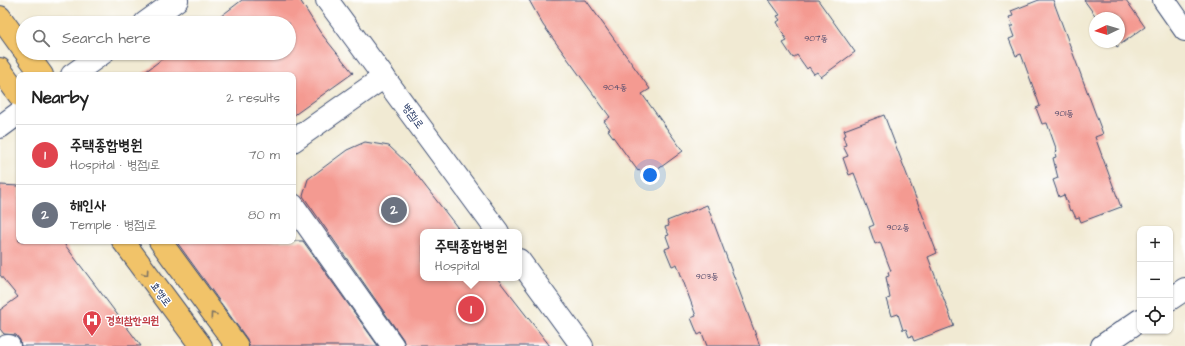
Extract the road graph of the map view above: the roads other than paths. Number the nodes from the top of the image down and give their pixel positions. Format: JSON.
{"nodes":[{"id":1,"x":177,"y":0,"type":"edge"},
{"id":2,"x":326,"y":0,"type":"edge"},
{"id":3,"x":1164,"y":0,"type":"edge"},
{"id":4,"x":155,"y":16,"type":"edge"},
{"id":5,"x":0,"y":17,"type":"edge"},
{"id":6,"x":1185,"y":30,"type":"edge"},
{"id":7,"x":16,"y":39,"type":"edge"},
{"id":8,"x":31,"y":60,"type":"edge"},
{"id":9,"x":93,"y":60,"type":"edge"},
{"id":10,"x":0,"y":69,"type":"edge"},
{"id":11,"x":40,"y":72,"type":"edge"},
{"id":12,"x":76,"y":72,"type":"edge"},
{"id":13,"x":384,"y":77,"type":"junction"},
{"id":14,"x":16,"y":91,"type":"edge"},
{"id":15,"x":16,"y":116,"type":"edge"},
{"id":16,"x":0,"y":127,"type":"edge"},
{"id":17,"x":296,"y":139,"type":"edge"},
{"id":18,"x":296,"y":209,"type":"edge"},
{"id":19,"x":496,"y":229,"type":"edge"},
{"id":20,"x":125,"y":244,"type":"edge"},
{"id":21,"x":162,"y":244,"type":"edge"},
{"id":22,"x":522,"y":264,"type":"edge"},
{"id":23,"x":1185,"y":289,"type":"edge"},
{"id":24,"x":1172,"y":298,"type":"edge"},
{"id":25,"x":1137,"y":322,"type":"edge"},
{"id":26,"x":201,"y":346,"type":"edge"},
{"id":27,"x":237,"y":346,"type":"edge"},
{"id":28,"x":393,"y":346,"type":"edge"},
{"id":29,"x":582,"y":346,"type":"edge"},
{"id":30,"x":1102,"y":346,"type":"edge"}],
"edges":[{"from":1,"to":4,"type":"street"},
{"from":2,"to":13,"type":"street","name":"병점1로"},
{"from":3,"to":6,"type":"street"},
{"from":5,"to":7,"type":"main road"},
{"from":8,"to":11,"type":"main road"},
{"from":9,"to":12,"type":"street"},
{"from":10,"to":14,"type":"main road"},
{"from":13,"to":17,"type":"street"},
{"from":13,"to":19,"type":"street","name":"병점1로"},
{"from":15,"to":16,"type":"street"},
{"from":18,"to":28,"type":"street"},
{"from":20,"to":26,"type":"main road","name":"효행로","one_way":true},
{"from":27,"to":21,"type":"main road","one_way":true},
{"from":22,"to":29,"type":"street"},
{"from":23,"to":24,"type":"street"},
{"from":25,"to":30,"type":"street"}]}
